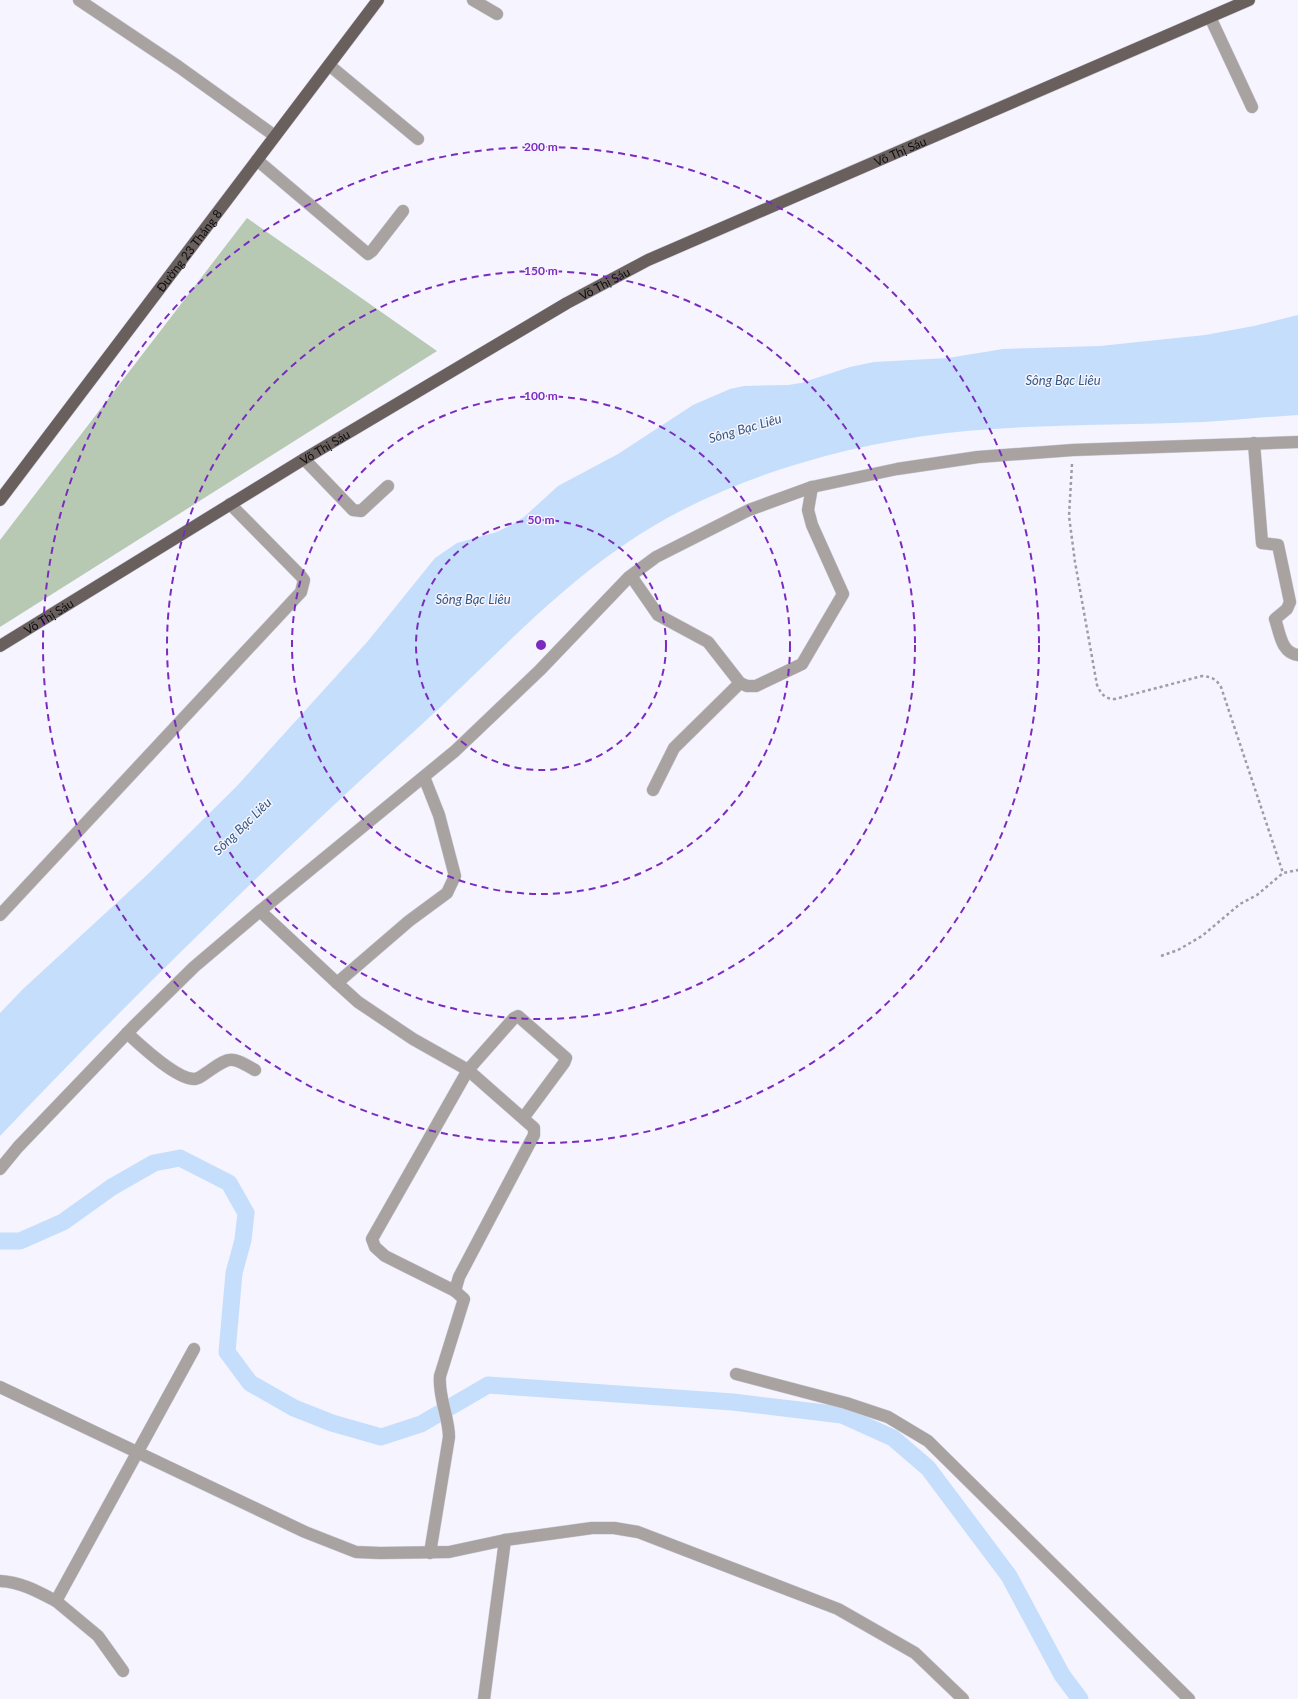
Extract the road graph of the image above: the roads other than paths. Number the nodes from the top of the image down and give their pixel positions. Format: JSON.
{"nodes":[{"id":1,"x":79,"y":0,"type":"edge"},
{"id":2,"x":378,"y":0,"type":"edge"},
{"id":3,"x":473,"y":0,"type":"edge"},
{"id":4,"x":1249,"y":0,"type":"edge"},
{"id":5,"x":498,"y":14,"type":"dead end"},
{"id":6,"x":1210,"y":17,"type":"junction"},
{"id":7,"x":329,"y":65,"type":"junction"},
{"id":8,"x":1252,"y":107,"type":"dead end"},
{"id":9,"x":275,"y":136,"type":"junction"},
{"id":10,"x":418,"y":139,"type":"dead end"},
{"id":11,"x":257,"y":160,"type":"junction"},
{"id":12,"x":403,"y":211,"type":"dead end"},
{"id":13,"x":1298,"y":442,"type":"edge"},
{"id":14,"x":1254,"y":443,"type":"junction"},
{"id":15,"x":304,"y":459,"type":"junction"},
{"id":16,"x":388,"y":486,"type":"dead end"},
{"id":17,"x":812,"y":487,"type":"junction"},
{"id":18,"x":0,"y":500,"type":"edge"},
{"id":19,"x":230,"y":504,"type":"junction"},
{"id":20,"x":631,"y":576,"type":"junction"},
{"id":21,"x":0,"y":646,"type":"edge"},
{"id":22,"x":1298,"y":655,"type":"edge"},
{"id":23,"x":740,"y":683,"type":"junction"},
{"id":24,"x":424,"y":777,"type":"junction"},
{"id":25,"x":653,"y":790,"type":"dead end"},
{"id":26,"x":260,"y":910,"type":"junction"},
{"id":27,"x":0,"y":915,"type":"edge"},
{"id":28,"x":337,"y":983,"type":"junction"},
{"id":29,"x":127,"y":1033,"type":"junction"},
{"id":30,"x":255,"y":1070,"type":"dead end"},
{"id":31,"x":468,"y":1070,"type":"junction"},
{"id":32,"x":524,"y":1118,"type":"junction"},
{"id":33,"x":0,"y":1169,"type":"edge"},
{"id":34,"x":455,"y":1291,"type":"junction"},
{"id":35,"x":194,"y":1349,"type":"dead end"},
{"id":36,"x":736,"y":1374,"type":"dead end"},
{"id":37,"x":0,"y":1387,"type":"edge"},
{"id":38,"x":137,"y":1452,"type":"junction"},
{"id":39,"x":505,"y":1540,"type":"junction"},
{"id":40,"x":430,"y":1553,"type":"junction"},
{"id":41,"x":0,"y":1581,"type":"edge"},
{"id":42,"x":56,"y":1601,"type":"junction"},
{"id":43,"x":123,"y":1670,"type":"dead end"},
{"id":44,"x":484,"y":1699,"type":"edge"},
{"id":45,"x":963,"y":1699,"type":"edge"},
{"id":46,"x":1189,"y":1699,"type":"edge"}],
"edges":[{"from":1,"to":9,"type":"street"},
{"from":2,"to":7,"type":"main road","name":"Đường 23 Tháng 8"},
{"from":3,"to":5,"type":"street"},
{"from":4,"to":6,"type":"main road","name":"Võ Thị Sáu"},
{"from":6,"to":8,"type":"street"},
{"from":6,"to":15,"type":"main road","name":"Võ Thị Sáu"},
{"from":7,"to":9,"type":"main road","name":"Đường 23 Tháng 8"},
{"from":7,"to":10,"type":"street"},
{"from":9,"to":11,"type":"main road","name":"Đường 23 Tháng 8"},
{"from":11,"to":12,"type":"street"},
{"from":11,"to":18,"type":"main road","name":"Đường 23 Tháng 8"},
{"from":13,"to":14,"type":"street"},
{"from":14,"to":17,"type":"street"},
{"from":14,"to":22,"type":"street"},
{"from":15,"to":16,"type":"street"},
{"from":15,"to":19,"type":"main road","name":"Võ Thị Sáu"},
{"from":17,"to":20,"type":"street"},
{"from":17,"to":23,"type":"street"},
{"from":19,"to":21,"type":"main road","name":"Võ Thị Sáu"},
{"from":19,"to":27,"type":"street"},
{"from":20,"to":23,"type":"street"},
{"from":20,"to":24,"type":"street"},
{"from":23,"to":25,"type":"street"},
{"from":24,"to":26,"type":"street"},
{"from":24,"to":28,"type":"street"},
{"from":26,"to":28,"type":"street"},
{"from":26,"to":29,"type":"street"},
{"from":28,"to":31,"type":"street"},
{"from":29,"to":30,"type":"street"},
{"from":29,"to":33,"type":"street"},
{"from":31,"to":32,"type":"street"},
{"from":31,"to":32,"type":"street"},
{"from":31,"to":34,"type":"street"},
{"from":32,"to":34,"type":"street"},
{"from":34,"to":40,"type":"street"},
{"from":35,"to":38,"type":"street"},
{"from":36,"to":46,"type":"street"},
{"from":37,"to":38,"type":"street"},
{"from":38,"to":40,"type":"street"},
{"from":38,"to":42,"type":"street"},
{"from":39,"to":40,"type":"street"},
{"from":39,"to":44,"type":"street"},
{"from":39,"to":45,"type":"street"},
{"from":41,"to":42,"type":"street"},
{"from":42,"to":43,"type":"street"}]}
